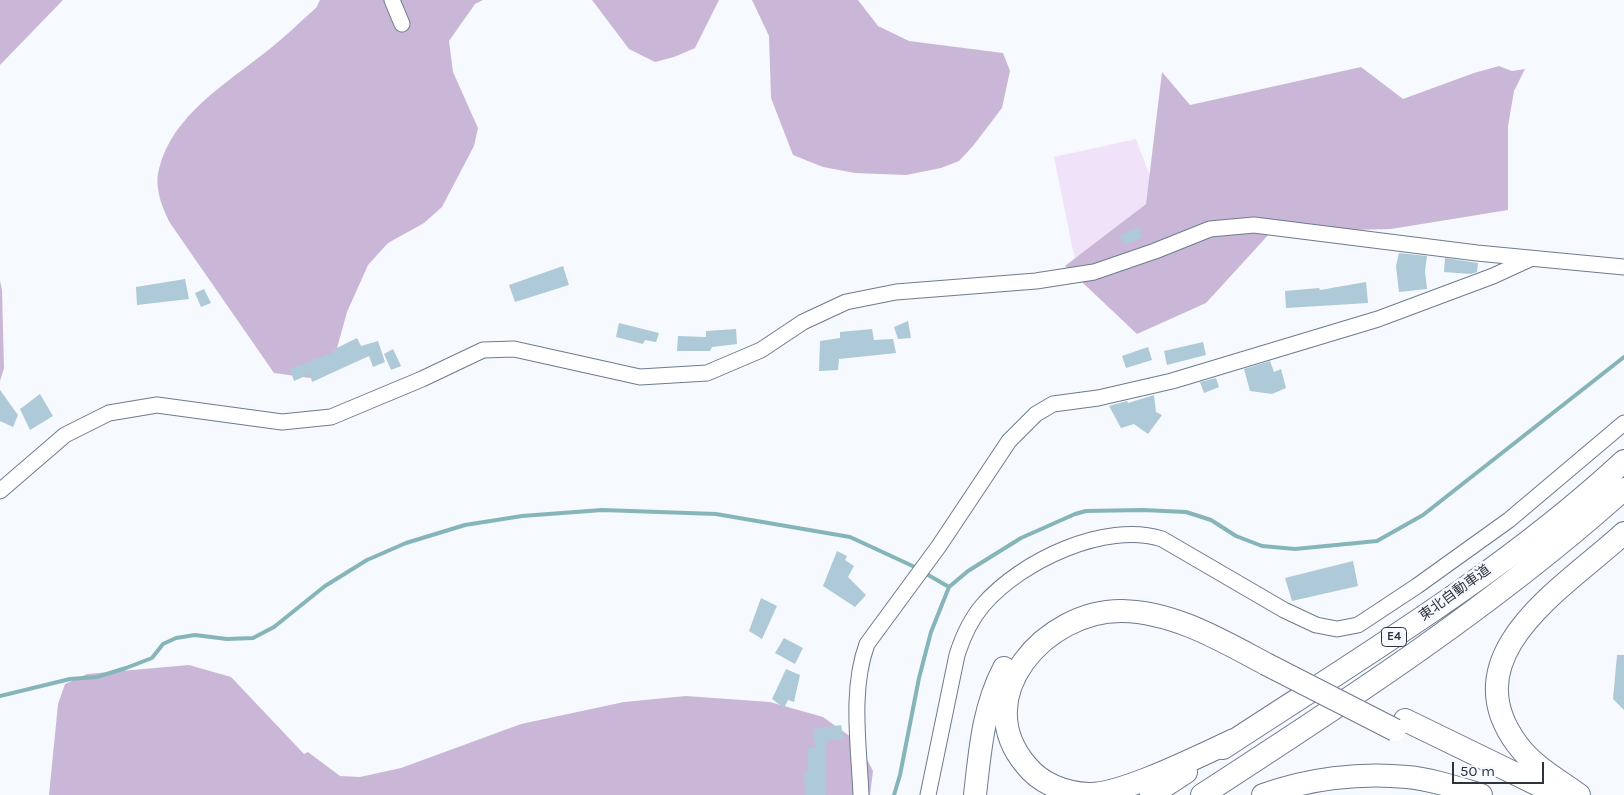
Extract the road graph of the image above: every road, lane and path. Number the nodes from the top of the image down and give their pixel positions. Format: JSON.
{"nodes":[{"id":1,"x":392,"y":0,"type":"edge"},
{"id":2,"x":402,"y":24,"type":"dead end"},
{"id":3,"x":1531,"y":258,"type":"junction"},
{"id":4,"x":1624,"y":267,"type":"edge"},
{"id":5,"x":1624,"y":423,"type":"edge"},
{"id":6,"x":1624,"y":461,"type":"edge"},
{"id":7,"x":1624,"y":489,"type":"edge"},
{"id":8,"x":0,"y":491,"type":"edge"},
{"id":9,"x":1624,"y":533,"type":"edge"},
{"id":10,"x":1272,"y":659,"type":"junction"},
{"id":11,"x":1400,"y":725,"type":"junction"},
{"id":12,"x":1234,"y":740,"type":"junction"},
{"id":13,"x":861,"y":795,"type":"edge"},
{"id":14,"x":928,"y":795,"type":"edge"},
{"id":15,"x":975,"y":795,"type":"edge"},
{"id":16,"x":1151,"y":795,"type":"edge"},
{"id":17,"x":1202,"y":795,"type":"edge"},
{"id":18,"x":1263,"y":795,"type":"edge"},
{"id":19,"x":1481,"y":795,"type":"edge"},
{"id":20,"x":1525,"y":795,"type":"edge"},
{"id":21,"x":1560,"y":795,"type":"edge"},
{"id":22,"x":1579,"y":795,"type":"edge"}],
"edges":[{"from":1,"to":2,"type":"street"},
{"from":3,"to":4,"type":"street"},
{"from":3,"to":8,"type":"street"},
{"from":3,"to":13,"type":"street"},
{"from":5,"to":14,"type":"street"},
{"from":6,"to":12,"type":"highway","name":"東北自動車道","number":"E4"},
{"from":7,"to":17,"type":"highway","name":"東北自動車道","number":"E4"},
{"from":9,"to":22,"type":"highway"},
{"from":10,"to":11,"type":"highway"},
{"from":10,"to":12,"type":"highway"},
{"from":10,"to":15,"type":"highway"},
{"from":11,"to":20,"type":"highway"},
{"from":11,"to":21,"type":"highway"},
{"from":12,"to":16,"type":"highway","name":"東北自動車道","number":"E4"},
{"from":18,"to":19,"type":"highway"}]}
